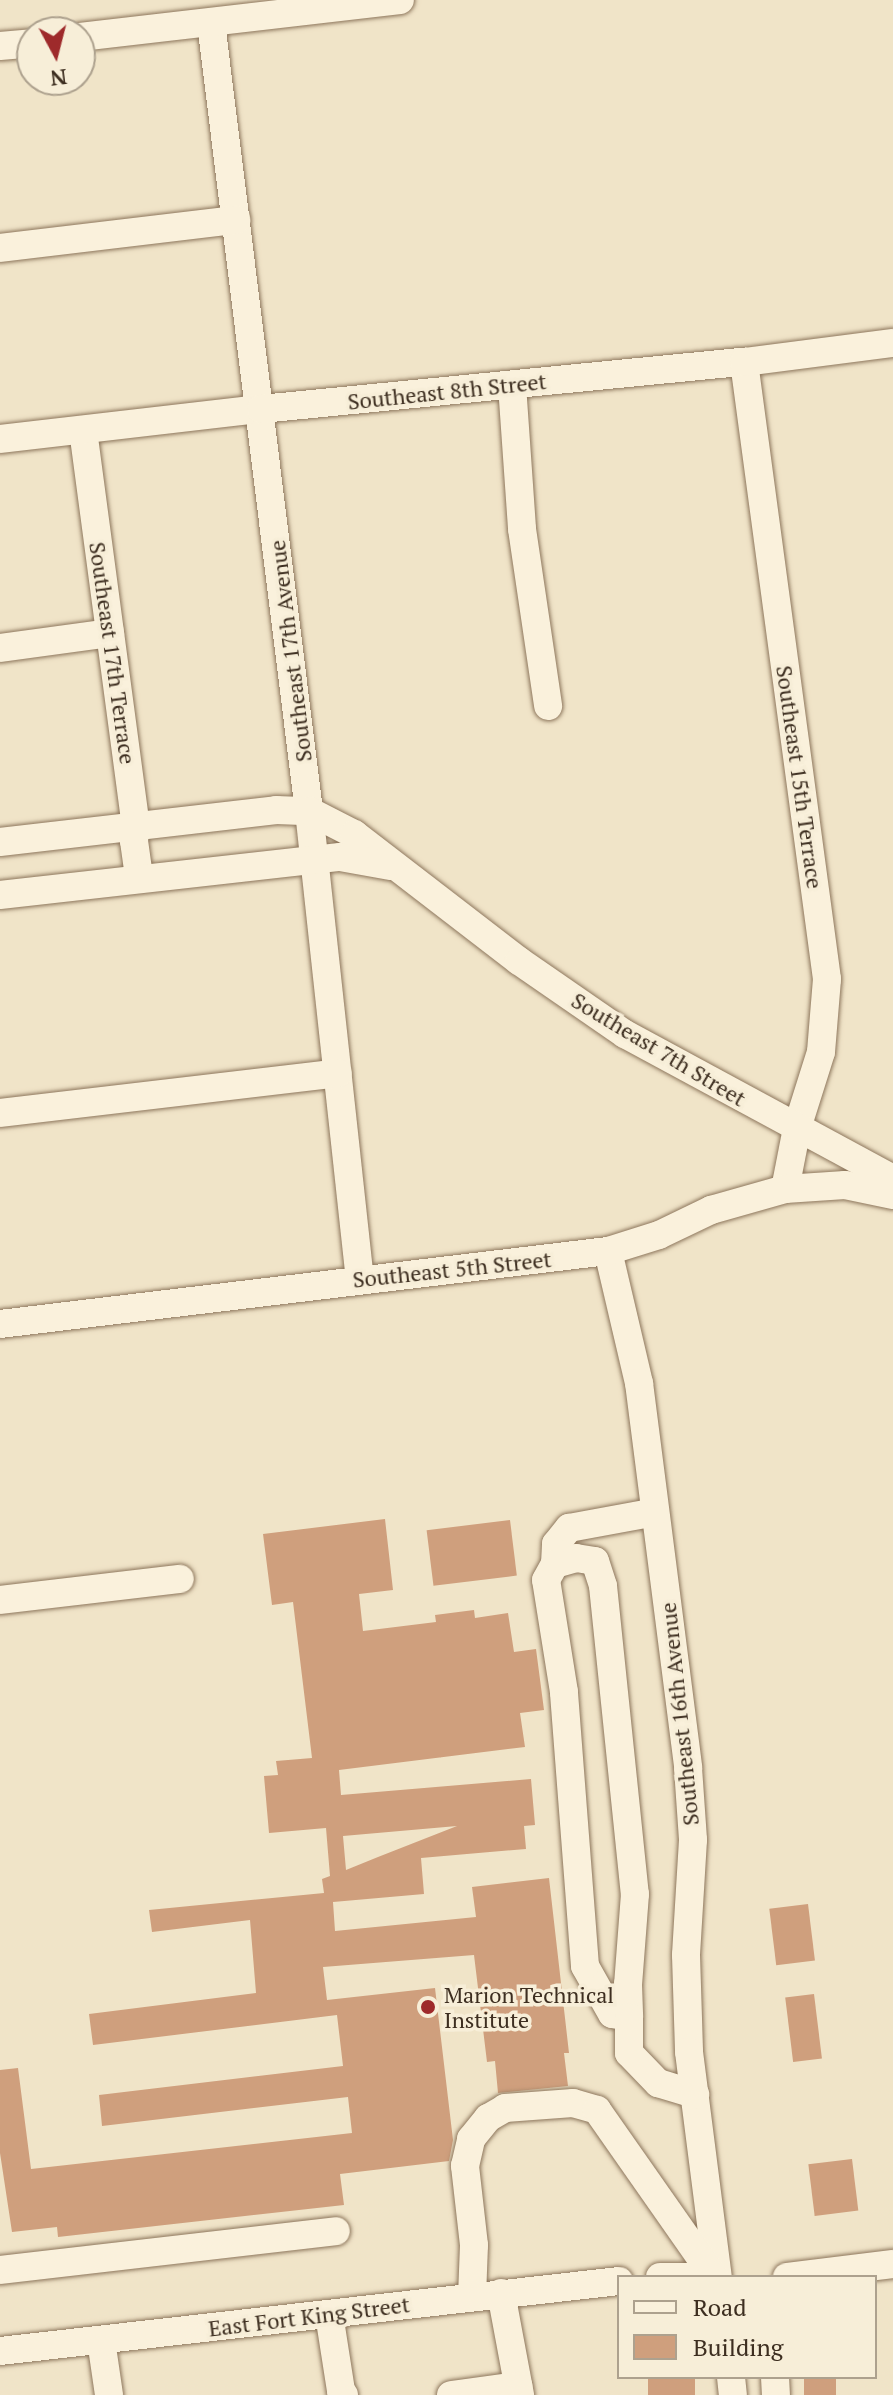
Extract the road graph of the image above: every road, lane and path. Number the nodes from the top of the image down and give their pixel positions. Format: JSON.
{"nodes":[{"id":1,"x":400,"y":0,"type":"edge"},
{"id":2,"x":211,"y":23,"type":"junction"},
{"id":3,"x":96,"y":35,"type":"edge"},
{"id":4,"x":236,"y":220,"type":"junction"},
{"id":5,"x":0,"y":248,"type":"edge"},
{"id":6,"x":893,"y":343,"type":"edge"},
{"id":7,"x":744,"y":362,"type":"junction"},
{"id":8,"x":512,"y":385,"type":"junction"},
{"id":9,"x":261,"y":409,"type":"junction"},
{"id":10,"x":83,"y":430,"type":"junction"},
{"id":11,"x":0,"y":439,"type":"edge"},
{"id":12,"x":110,"y":633,"type":"junction"},
{"id":13,"x":0,"y":648,"type":"edge"},
{"id":14,"x":548,"y":706,"type":"dead end"},
{"id":15,"x":309,"y":811,"type":"junction"},
{"id":16,"x":136,"y":826,"type":"junction"},
{"id":17,"x":0,"y":842,"type":"edge"},
{"id":18,"x":314,"y":859,"type":"junction"},
{"id":19,"x":402,"y":868,"type":"junction"},
{"id":20,"x":139,"y":877,"type":"junction"},
{"id":21,"x":0,"y":895,"type":"edge"},
{"id":22,"x":338,"y":1073,"type":"junction"},
{"id":23,"x":0,"y":1113,"type":"edge"},
{"id":24,"x":797,"y":1128,"type":"junction"},
{"id":25,"x":893,"y":1179,"type":"edge"},
{"id":26,"x":785,"y":1189,"type":"junction"},
{"id":27,"x":893,"y":1195,"type":"edge"},
{"id":28,"x":608,"y":1251,"type":"junction"},
{"id":29,"x":360,"y":1279,"type":"junction"},
{"id":30,"x":0,"y":1324,"type":"edge"},
{"id":31,"x":655,"y":1512,"type":"junction"},
{"id":32,"x":555,"y":1564,"type":"junction"},
{"id":33,"x":180,"y":1579,"type":"dead end"},
{"id":34,"x":0,"y":1600,"type":"edge"},
{"id":35,"x":629,"y":2017,"type":"junction"},
{"id":36,"x":695,"y":2094,"type":"junction"},
{"id":37,"x":336,"y":2231,"type":"dead end"},
{"id":38,"x":893,"y":2264,"type":"edge"},
{"id":39,"x":0,"y":2270,"type":"edge"},
{"id":40,"x":834,"y":2274,"type":"edge"},
{"id":41,"x":715,"y":2275,"type":"edge"},
{"id":42,"x":716,"y":2275,"type":"edge"},
{"id":43,"x":617,"y":2281,"type":"edge"},
{"id":44,"x":501,"y":2293,"type":"junction"},
{"id":45,"x":472,"y":2297,"type":"junction"},
{"id":46,"x":329,"y":2314,"type":"junction"},
{"id":47,"x":101,"y":2340,"type":"junction"},
{"id":48,"x":0,"y":2351,"type":"edge"},
{"id":49,"x":519,"y":2390,"type":"edge"},
{"id":50,"x":109,"y":2395,"type":"edge"},
{"id":51,"x":344,"y":2395,"type":"edge"},
{"id":52,"x":451,"y":2395,"type":"edge"}],
"edges":[{"from":1,"to":2,"type":"street"},
{"from":2,"to":3,"type":"street"},
{"from":2,"to":4,"type":"street","name":"Southeast 17th Avenue"},
{"from":4,"to":5,"type":"street"},
{"from":4,"to":9,"type":"street","name":"Southeast 17th Avenue"},
{"from":6,"to":7,"type":"street","name":"Southeast 8th Street"},
{"from":7,"to":8,"type":"street","name":"Southeast 8th Street"},
{"from":7,"to":24,"type":"street","name":"Southeast 15th Terrace"},
{"from":8,"to":9,"type":"street","name":"Southeast 8th Street"},
{"from":8,"to":14,"type":"street"},
{"from":9,"to":10,"type":"street","name":"Southeast 8th Street"},
{"from":9,"to":15,"type":"street","name":"Southeast 17th Avenue"},
{"from":10,"to":11,"type":"street","name":"Southeast 8th Street"},
{"from":10,"to":12,"type":"street","name":"Southeast 17th Terrace"},
{"from":12,"to":13,"type":"street"},
{"from":12,"to":16,"type":"street","name":"Southeast 17th Terrace"},
{"from":15,"to":16,"type":"street","name":"Southeast 7th Street"},
{"from":15,"to":18,"type":"street","name":"Southeast 17th Avenue"},
{"from":15,"to":19,"type":"street","name":"Southeast 7th Street"},
{"from":16,"to":17,"type":"street","name":"Southeast 7th Street"},
{"from":16,"to":20,"type":"street","name":"Southeast 17th Terrace"},
{"from":18,"to":19,"type":"street","name":"Southeast 7th Street"},
{"from":18,"to":20,"type":"street","name":"Southeast 7th Street"},
{"from":18,"to":22,"type":"street","name":"Southeast 17th Avenue"},
{"from":19,"to":24,"type":"street","name":"Southeast 7th Street"},
{"from":20,"to":21,"type":"street","name":"Southeast 7th Street"},
{"from":22,"to":23,"type":"street"},
{"from":22,"to":29,"type":"street","name":"Southeast 17th Avenue"},
{"from":24,"to":25,"type":"street","name":"Southeast 7th Street"},
{"from":24,"to":26,"type":"street","name":"Southeast 15th Terrace"},
{"from":26,"to":27,"type":"street","name":"Southeast 5th Street"},
{"from":26,"to":28,"type":"street","name":"Southeast 5th Street"},
{"from":28,"to":29,"type":"street","name":"Southeast 5th Street"},
{"from":28,"to":31,"type":"street","name":"Southeast 16th Avenue"},
{"from":29,"to":30,"type":"street","name":"Southeast 5th Street"},
{"from":31,"to":32,"type":"street"},
{"from":31,"to":36,"type":"street","name":"Southeast 16th Avenue"},
{"from":32,"to":35,"type":"street"},
{"from":32,"to":35,"type":"street"},
{"from":33,"to":34,"type":"street"},
{"from":35,"to":36,"type":"street"},
{"from":36,"to":42,"type":"street","name":"Southeast 16th Avenue"},
{"from":37,"to":39,"type":"street"},
{"from":38,"to":40,"type":"street"},
{"from":41,"to":45,"type":"street"},
{"from":43,"to":44,"type":"street","name":"East Fort King Street"},
{"from":44,"to":45,"type":"street","name":"East Fort King Street"},
{"from":44,"to":49,"type":"street"},
{"from":45,"to":46,"type":"street","name":"East Fort King Street"},
{"from":46,"to":47,"type":"street","name":"East Fort King Street"},
{"from":46,"to":51,"type":"street"},
{"from":47,"to":48,"type":"street","name":"East Fort King Street"},
{"from":47,"to":50,"type":"street"},
{"from":49,"to":52,"type":"street"}]}
